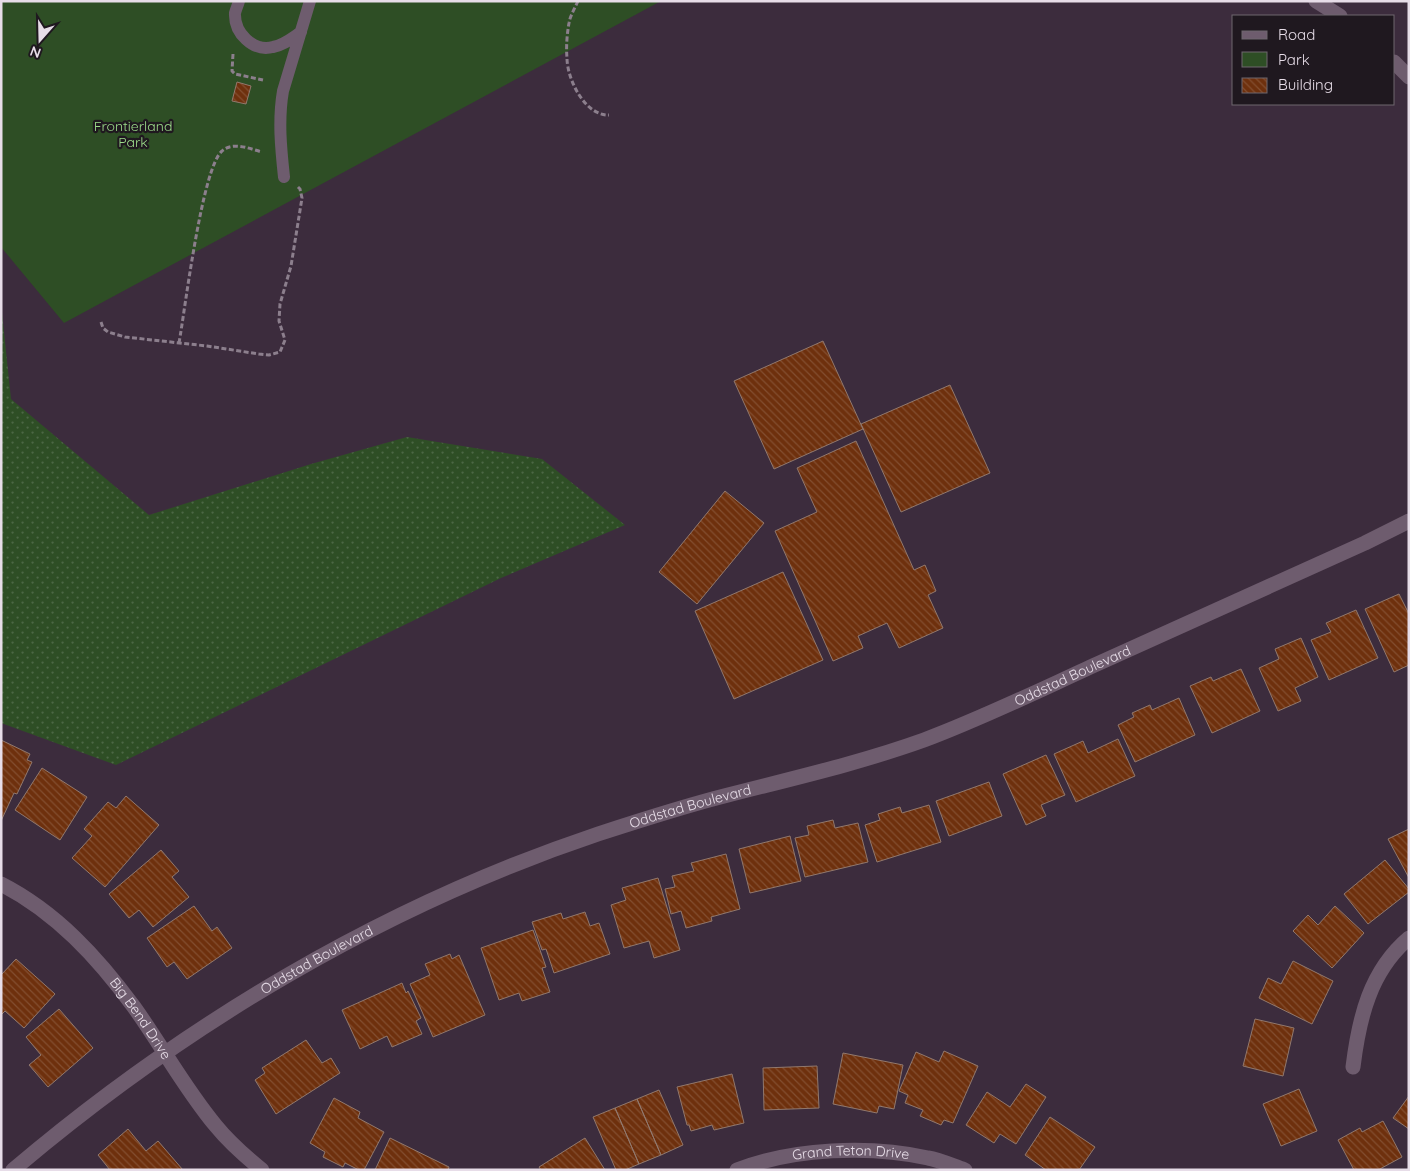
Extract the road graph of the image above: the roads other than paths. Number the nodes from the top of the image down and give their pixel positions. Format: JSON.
{"nodes":[{"id":1,"x":239,"y":1,"type":"edge"},
{"id":2,"x":310,"y":1,"type":"edge"},
{"id":3,"x":1316,"y":1,"type":"edge"},
{"id":4,"x":1338,"y":15,"type":"edge"},
{"id":5,"x":301,"y":32,"type":"junction"},
{"id":6,"x":1395,"y":63,"type":"edge"},
{"id":7,"x":1409,"y":77,"type":"edge"},
{"id":8,"x":284,"y":177,"type":"road end"},
{"id":9,"x":1409,"y":522,"type":"edge"},
{"id":10,"x":1,"y":884,"type":"edge"},
{"id":11,"x":1409,"y":938,"type":"edge"},
{"id":12,"x":165,"y":1053,"type":"junction"},
{"id":13,"x":1353,"y":1067,"type":"dead end"},
{"id":14,"x":12,"y":1170,"type":"edge"},
{"id":15,"x":262,"y":1170,"type":"edge"},
{"id":16,"x":737,"y":1170,"type":"edge"},
{"id":17,"x":965,"y":1170,"type":"edge"}],
"edges":[{"from":1,"to":5,"type":"lane"},
{"from":2,"to":5,"type":"lane"},
{"from":3,"to":4,"type":"street"},
{"from":5,"to":8,"type":"lane"},
{"from":6,"to":7,"type":"street"},
{"from":9,"to":12,"type":"street","name":"Oddstad Boulevard"},
{"from":10,"to":12,"type":"street","name":"Big Bend Drive"},
{"from":11,"to":13,"type":"street"},
{"from":12,"to":14,"type":"street","name":"Oddstad Boulevard"},
{"from":12,"to":15,"type":"street","name":"Big Bend Drive"},
{"from":16,"to":17,"type":"street","name":"Grand Teton Drive"}]}
